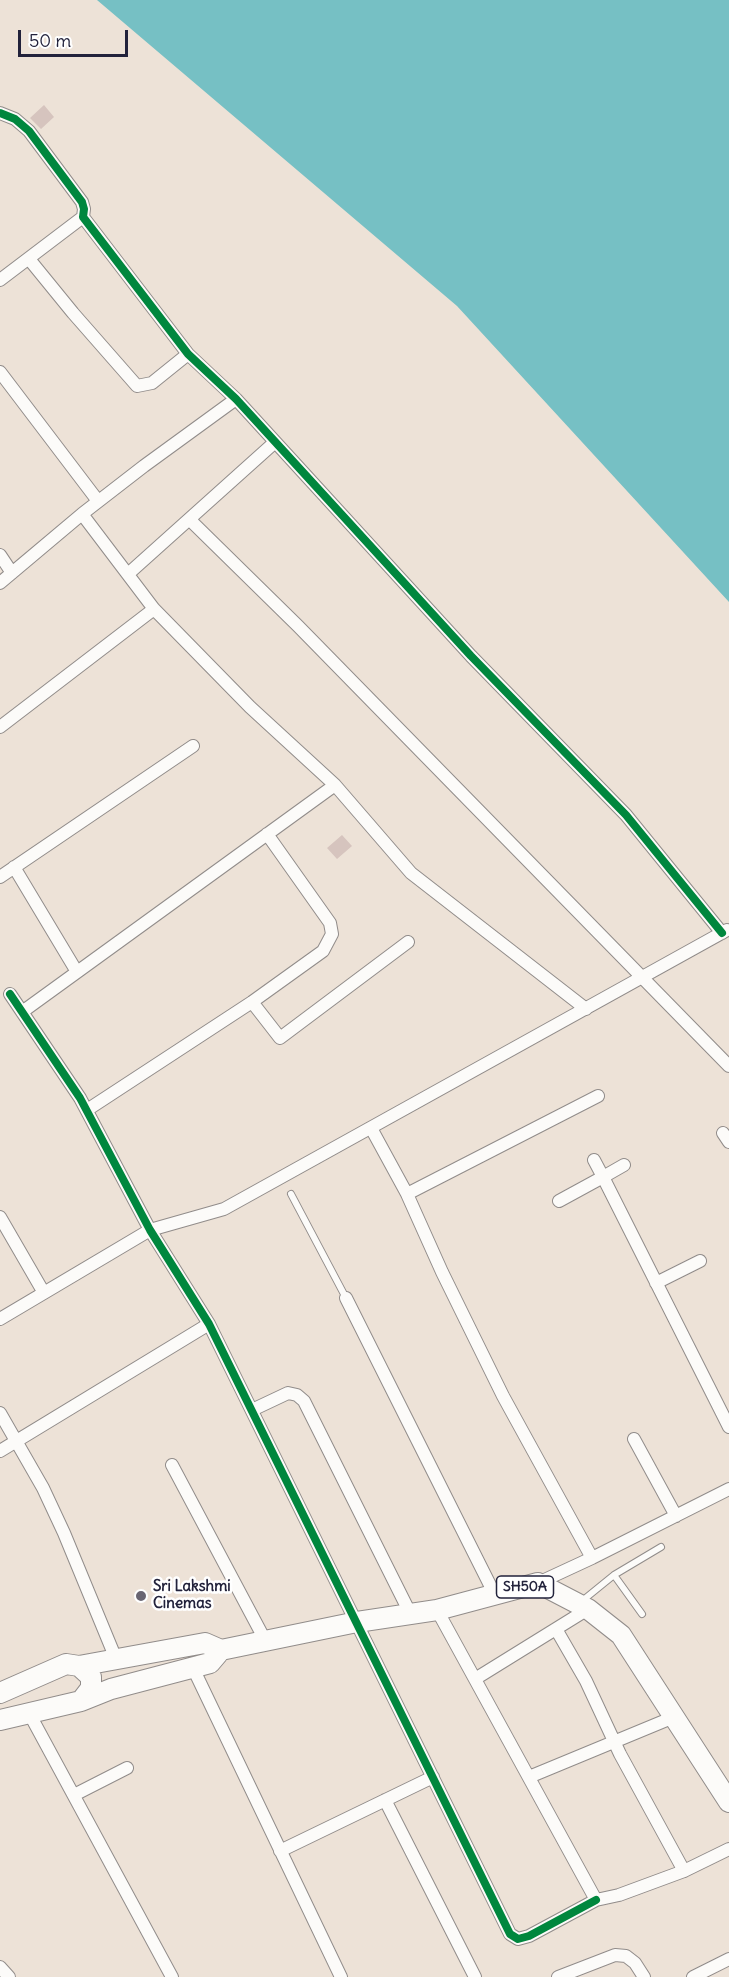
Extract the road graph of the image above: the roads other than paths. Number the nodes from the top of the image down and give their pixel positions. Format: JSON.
{"nodes":[{"id":1,"x":0,"y":113,"type":"edge"},
{"id":2,"x":83,"y":217,"type":"junction"},
{"id":3,"x":29,"y":259,"type":"junction"},
{"id":4,"x":0,"y":280,"type":"edge"},
{"id":5,"x":188,"y":354,"type":"junction"},
{"id":6,"x":0,"y":372,"type":"edge"},
{"id":7,"x":236,"y":399,"type":"junction"},
{"id":8,"x":274,"y":443,"type":"junction"},
{"id":9,"x":98,"y":501,"type":"junction"},
{"id":10,"x":82,"y":514,"type":"junction"},
{"id":11,"x":190,"y":520,"type":"junction"},
{"id":12,"x":0,"y":555,"type":"edge"},
{"id":13,"x":12,"y":573,"type":"junction"},
{"id":14,"x":128,"y":574,"type":"junction"},
{"id":15,"x":0,"y":583,"type":"edge"},
{"id":16,"x":154,"y":609,"type":"junction"},
{"id":17,"x":0,"y":726,"type":"edge"},
{"id":18,"x":193,"y":746,"type":"dead end"},
{"id":19,"x":335,"y":785,"type":"junction"},
{"id":20,"x":267,"y":834,"type":"junction"},
{"id":21,"x":14,"y":867,"type":"junction"},
{"id":22,"x":0,"y":876,"type":"edge"},
{"id":23,"x":726,"y":931,"type":"edge"},
{"id":24,"x":408,"y":942,"type":"dead end"},
{"id":25,"x":77,"y":972,"type":"junction"},
{"id":26,"x":642,"y":978,"type":"junction"},
{"id":27,"x":10,"y":994,"type":"dead end"},
{"id":28,"x":252,"y":1002,"type":"junction"},
{"id":29,"x":586,"y":1009,"type":"junction"},
{"id":30,"x":22,"y":1012,"type":"junction"},
{"id":31,"x":729,"y":1066,"type":"edge"},
{"id":32,"x":598,"y":1096,"type":"dead end"},
{"id":33,"x":87,"y":1110,"type":"junction"},
{"id":34,"x":371,"y":1128,"type":"junction"},
{"id":35,"x":594,"y":1160,"type":"dead end"},
{"id":36,"x":624,"y":1165,"type":"dead end"},
{"id":37,"x":603,"y":1177,"type":"junction"},
{"id":38,"x":291,"y":1194,"type":"dead end"},
{"id":39,"x":407,"y":1194,"type":"junction"},
{"id":40,"x":559,"y":1201,"type":"dead end"},
{"id":41,"x":0,"y":1217,"type":"edge"},
{"id":42,"x":150,"y":1230,"type":"junction"},
{"id":43,"x":700,"y":1261,"type":"dead end"},
{"id":44,"x":656,"y":1283,"type":"junction"},
{"id":45,"x":44,"y":1293,"type":"junction"},
{"id":46,"x":346,"y":1298,"type":"joint"},
{"id":47,"x":0,"y":1319,"type":"edge"},
{"id":48,"x":209,"y":1324,"type":"junction"},
{"id":49,"x":252,"y":1410,"type":"junction"},
{"id":50,"x":0,"y":1413,"type":"edge"},
{"id":51,"x":729,"y":1426,"type":"edge"},
{"id":52,"x":634,"y":1439,"type":"dead end"},
{"id":53,"x":16,"y":1441,"type":"junction"},
{"id":54,"x":0,"y":1451,"type":"edge"},
{"id":55,"x":172,"y":1465,"type":"dead end"},
{"id":56,"x":729,"y":1489,"type":"edge"},
{"id":57,"x":676,"y":1516,"type":"junction"},
{"id":58,"x":661,"y":1547,"type":"dead end"},
{"id":59,"x":592,"y":1558,"type":"junction"},
{"id":60,"x":614,"y":1575,"type":"junction"},
{"id":61,"x":538,"y":1583,"type":"junction"},
{"id":62,"x":495,"y":1595,"type":"junction"},
{"id":63,"x":584,"y":1606,"type":"junction"},
{"id":64,"x":437,"y":1610,"type":"junction"},
{"id":65,"x":642,"y":1614,"type":"dead end"},
{"id":66,"x":411,"y":1615,"type":"junction"},
{"id":67,"x":357,"y":1622,"type":"junction"},
{"id":68,"x":556,"y":1629,"type":"junction"},
{"id":69,"x":265,"y":1640,"type":"junction"},
{"id":70,"x":221,"y":1650,"type":"junction"},
{"id":71,"x":116,"y":1659,"type":"junction"},
{"id":72,"x":79,"y":1665,"type":"junction"},
{"id":73,"x":194,"y":1668,"type":"junction"},
{"id":74,"x":475,"y":1678,"type":"junction"},
{"id":75,"x":0,"y":1693,"type":"edge"},
{"id":76,"x":81,"y":1701,"type":"junction"},
{"id":77,"x":28,"y":1713,"type":"junction"},
{"id":78,"x":674,"y":1717,"type":"junction"},
{"id":79,"x":0,"y":1720,"type":"edge"},
{"id":80,"x":614,"y":1742,"type":"junction"},
{"id":81,"x":127,"y":1768,"type":"dead end"},
{"id":82,"x":433,"y":1777,"type":"junction"},
{"id":83,"x":529,"y":1778,"type":"junction"},
{"id":84,"x":74,"y":1795,"type":"junction"},
{"id":85,"x":385,"y":1800,"type":"junction"},
{"id":86,"x":729,"y":1802,"type":"edge"},
{"id":87,"x":729,"y":1849,"type":"edge"},
{"id":88,"x":280,"y":1851,"type":"junction"},
{"id":89,"x":684,"y":1870,"type":"junction"},
{"id":90,"x":596,"y":1900,"type":"junction"},
{"id":91,"x":729,"y":1959,"type":"edge"},
{"id":92,"x":0,"y":1967,"type":"edge"},
{"id":93,"x":9,"y":1977,"type":"edge"},
{"id":94,"x":172,"y":1977,"type":"edge"},
{"id":95,"x":341,"y":1977,"type":"edge"},
{"id":96,"x":475,"y":1977,"type":"edge"},
{"id":97,"x":558,"y":1977,"type":"edge"},
{"id":98,"x":644,"y":1977,"type":"edge"},
{"id":99,"x":693,"y":1977,"type":"edge"}],
"edges":[{"from":1,"to":2,"type":"street"},
{"from":2,"to":3,"type":"street"},
{"from":2,"to":5,"type":"street"},
{"from":3,"to":4,"type":"street"},
{"from":3,"to":5,"type":"street"},
{"from":5,"to":7,"type":"street"},
{"from":6,"to":9,"type":"street"},
{"from":7,"to":8,"type":"street"},
{"from":7,"to":9,"type":"street"},
{"from":8,"to":11,"type":"street"},
{"from":8,"to":23,"type":"street"},
{"from":9,"to":10,"type":"street"},
{"from":10,"to":13,"type":"street"},
{"from":10,"to":14,"type":"street"},
{"from":11,"to":14,"type":"street"},
{"from":11,"to":26,"type":"street"},
{"from":12,"to":13,"type":"street"},
{"from":13,"to":15,"type":"street"},
{"from":14,"to":16,"type":"street"},
{"from":16,"to":17,"type":"street"},
{"from":16,"to":19,"type":"street"},
{"from":18,"to":21,"type":"street"},
{"from":19,"to":20,"type":"street"},
{"from":19,"to":29,"type":"street"},
{"from":20,"to":25,"type":"street"},
{"from":20,"to":28,"type":"street"},
{"from":21,"to":22,"type":"street"},
{"from":21,"to":25,"type":"street"},
{"from":23,"to":26,"type":"street"},
{"from":24,"to":28,"type":"street"},
{"from":25,"to":30,"type":"street"},
{"from":26,"to":29,"type":"street"},
{"from":26,"to":31,"type":"street"},
{"from":27,"to":30,"type":"street"},
{"from":28,"to":33,"type":"street"},
{"from":29,"to":34,"type":"street"},
{"from":30,"to":33,"type":"street"},
{"from":32,"to":39,"type":"street"},
{"from":33,"to":42,"type":"street"},
{"from":34,"to":39,"type":"street"},
{"from":34,"to":42,"type":"street"},
{"from":35,"to":37,"type":"street"},
{"from":36,"to":37,"type":"street"},
{"from":37,"to":40,"type":"street"},
{"from":37,"to":44,"type":"street"},
{"from":38,"to":46,"type":"lane"},
{"from":39,"to":59,"type":"street"},
{"from":41,"to":45,"type":"street"},
{"from":42,"to":45,"type":"street"},
{"from":42,"to":48,"type":"street"},
{"from":43,"to":44,"type":"street"},
{"from":44,"to":51,"type":"street"},
{"from":45,"to":47,"type":"street"},
{"from":46,"to":62,"type":"street"},
{"from":48,"to":49,"type":"street"},
{"from":48,"to":53,"type":"street"},
{"from":49,"to":66,"type":"street"},
{"from":49,"to":67,"type":"street"},
{"from":50,"to":53,"type":"street"},
{"from":52,"to":57,"type":"street"},
{"from":53,"to":54,"type":"street"},
{"from":53,"to":71,"type":"street"},
{"from":55,"to":69,"type":"street"},
{"from":56,"to":57,"type":"street"},
{"from":57,"to":59,"type":"street"},
{"from":58,"to":60,"type":"lane"},
{"from":59,"to":61,"type":"street"},
{"from":60,"to":63,"type":"lane"},
{"from":60,"to":65,"type":"lane"},
{"from":61,"to":62,"type":"main road","number":"SH50A"},
{"from":61,"to":63,"type":"main road","number":"SH50A"},
{"from":62,"to":64,"type":"main road","number":"SH50A"},
{"from":63,"to":68,"type":"street"},
{"from":63,"to":78,"type":"main road","number":"SH50A"},
{"from":64,"to":66,"type":"main road","number":"SH50A"},
{"from":64,"to":74,"type":"street"},
{"from":66,"to":67,"type":"main road","number":"SH50A"},
{"from":67,"to":69,"type":"main road","number":"SH50A"},
{"from":67,"to":82,"type":"street"},
{"from":68,"to":74,"type":"street"},
{"from":68,"to":80,"type":"street"},
{"from":69,"to":70,"type":"main road","number":"SH50A"},
{"from":70,"to":71,"type":"main road","number":"SH50A"},
{"from":70,"to":73,"type":"main road"},
{"from":71,"to":72,"type":"main road","number":"SH50A"},
{"from":72,"to":75,"type":"main road"},
{"from":72,"to":76,"type":"main road"},
{"from":73,"to":76,"type":"main road"},
{"from":73,"to":88,"type":"street"},
{"from":74,"to":83,"type":"street"},
{"from":76,"to":77,"type":"main road"},
{"from":77,"to":79,"type":"main road"},
{"from":77,"to":84,"type":"street"},
{"from":78,"to":80,"type":"street"},
{"from":78,"to":86,"type":"main road","number":"SH50A"},
{"from":80,"to":83,"type":"street"},
{"from":80,"to":89,"type":"street"},
{"from":81,"to":84,"type":"street"},
{"from":82,"to":85,"type":"street"},
{"from":82,"to":90,"type":"street"},
{"from":83,"to":90,"type":"street"},
{"from":84,"to":94,"type":"street"},
{"from":85,"to":88,"type":"street"},
{"from":85,"to":96,"type":"street"},
{"from":87,"to":89,"type":"street"},
{"from":88,"to":95,"type":"street"},
{"from":89,"to":90,"type":"street"},
{"from":91,"to":99,"type":"street"},
{"from":92,"to":93,"type":"street"},
{"from":97,"to":98,"type":"street"}]}
